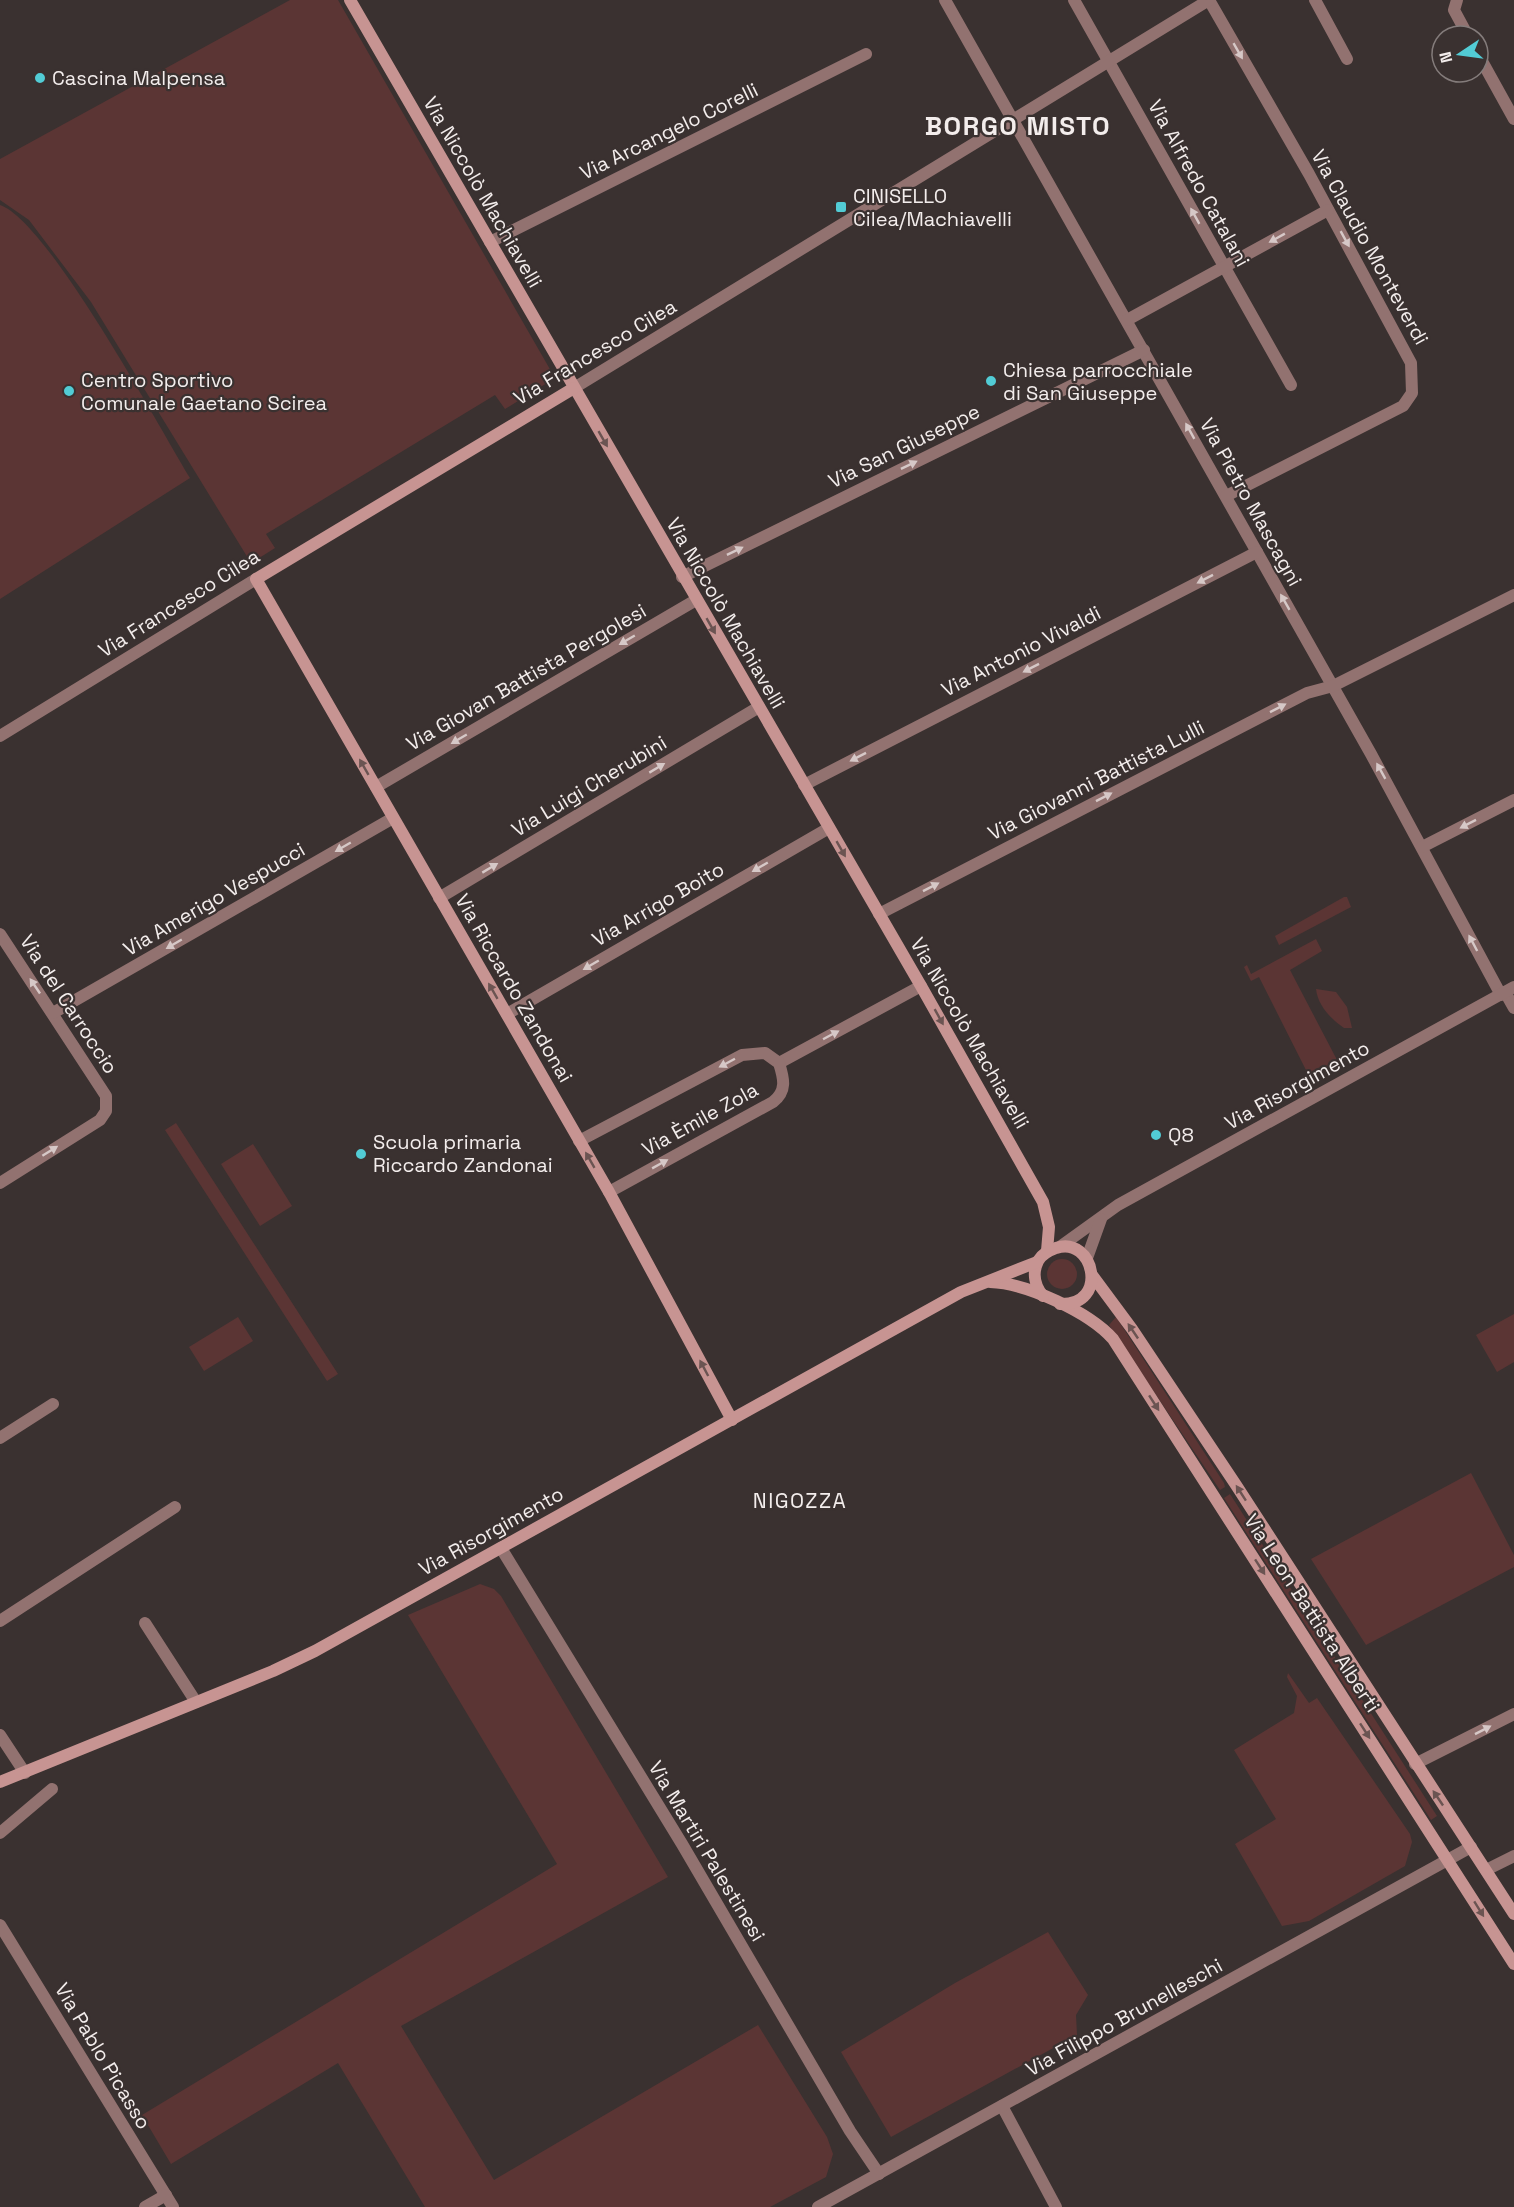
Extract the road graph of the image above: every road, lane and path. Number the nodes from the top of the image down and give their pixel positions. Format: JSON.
{"nodes":[{"id":1,"x":350,"y":0,"type":"edge"},
{"id":2,"x":945,"y":0,"type":"edge"},
{"id":3,"x":1074,"y":0,"type":"edge"},
{"id":4,"x":1209,"y":0,"type":"edge"},
{"id":5,"x":1315,"y":0,"type":"edge"},
{"id":6,"x":1457,"y":0,"type":"edge"},
{"id":7,"x":1462,"y":24,"type":"edge"},
{"id":8,"x":866,"y":54,"type":"dead end"},
{"id":9,"x":1347,"y":59,"type":"dead end"},
{"id":10,"x":1109,"y":62,"type":"junction"},
{"id":11,"x":1490,"y":76,"type":"edge"},
{"id":12,"x":1514,"y":119,"type":"edge"},
{"id":13,"x":1014,"y":121,"type":"junction"},
{"id":14,"x":1328,"y":210,"type":"junction"},
{"id":15,"x":490,"y":242,"type":"junction"},
{"id":16,"x":1224,"y":267,"type":"junction"},
{"id":17,"x":1127,"y":320,"type":"junction"},
{"id":18,"x":1144,"y":350,"type":"junction"},
{"id":19,"x":1291,"y":385,"type":"dead end"},
{"id":20,"x":574,"y":388,"type":"junction"},
{"id":21,"x":1226,"y":496,"type":"junction"},
{"id":22,"x":1257,"y":552,"type":"junction"},
{"id":23,"x":682,"y":577,"type":"junction"},
{"id":24,"x":256,"y":579,"type":"junction"},
{"id":25,"x":1514,"y":595,"type":"edge"},
{"id":26,"x":696,"y":600,"type":"junction"},
{"id":27,"x":1333,"y":686,"type":"junction"},
{"id":28,"x":759,"y":708,"type":"junction"},
{"id":29,"x":0,"y":736,"type":"edge"},
{"id":30,"x":804,"y":785,"type":"junction"},
{"id":31,"x":376,"y":787,"type":"junction"},
{"id":32,"x":1514,"y":800,"type":"edge"},
{"id":33,"x":393,"y":818,"type":"junction"},
{"id":34,"x":829,"y":828,"type":"junction"},
{"id":35,"x":1422,"y":847,"type":"junction"},
{"id":36,"x":440,"y":898,"type":"junction"},
{"id":37,"x":879,"y":914,"type":"junction"},
{"id":38,"x":0,"y":933,"type":"edge"},
{"id":39,"x":921,"y":986,"type":"junction"},
{"id":40,"x":1507,"y":992,"type":"edge"},
{"id":41,"x":1514,"y":1008,"type":"edge"},
{"id":42,"x":53,"y":1013,"type":"junction"},
{"id":43,"x":507,"y":1014,"type":"junction"},
{"id":44,"x":780,"y":1063,"type":"junction"},
{"id":45,"x":579,"y":1142,"type":"junction"},
{"id":46,"x":0,"y":1183,"type":"edge"},
{"id":47,"x":609,"y":1192,"type":"junction"},
{"id":48,"x":1101,"y":1219,"type":"junction"},
{"id":49,"x":1061,"y":1246,"type":"junction"},
{"id":50,"x":1047,"y":1251,"type":"junction"},
{"id":51,"x":1087,"y":1258,"type":"junction"},
{"id":52,"x":1038,"y":1262,"type":"junction"},
{"id":53,"x":1092,"y":1275,"type":"junction"},
{"id":54,"x":985,"y":1282,"type":"junction"},
{"id":55,"x":1044,"y":1297,"type":"junction"},
{"id":56,"x":1058,"y":1304,"type":"junction"},
{"id":57,"x":53,"y":1404,"type":"dead end"},
{"id":58,"x":732,"y":1420,"type":"junction"},
{"id":59,"x":0,"y":1438,"type":"edge"},
{"id":60,"x":175,"y":1507,"type":"dead end"},
{"id":61,"x":501,"y":1548,"type":"junction"},
{"id":62,"x":0,"y":1621,"type":"edge"},
{"id":63,"x":145,"y":1623,"type":"dead end"},
{"id":64,"x":196,"y":1702,"type":"junction"},
{"id":65,"x":1514,"y":1714,"type":"edge"},
{"id":66,"x":0,"y":1735,"type":"edge"},
{"id":67,"x":1415,"y":1764,"type":"junction"},
{"id":68,"x":24,"y":1773,"type":"junction"},
{"id":69,"x":0,"y":1782,"type":"edge"},
{"id":70,"x":52,"y":1789,"type":"dead end"},
{"id":71,"x":0,"y":1833,"type":"edge"},
{"id":72,"x":1467,"y":1849,"type":"junction"},
{"id":73,"x":1514,"y":1856,"type":"edge"},
{"id":74,"x":1448,"y":1860,"type":"junction"},
{"id":75,"x":1485,"y":1870,"type":"junction"},
{"id":76,"x":1514,"y":1914,"type":"edge"},
{"id":77,"x":0,"y":1925,"type":"edge"},
{"id":78,"x":1514,"y":1925,"type":"edge"},
{"id":79,"x":1514,"y":1964,"type":"edge"},
{"id":80,"x":1002,"y":2106,"type":"junction"},
{"id":81,"x":879,"y":2174,"type":"junction"},
{"id":82,"x":165,"y":2195,"type":"junction"},
{"id":83,"x":145,"y":2207,"type":"edge"},
{"id":84,"x":172,"y":2207,"type":"edge"},
{"id":85,"x":818,"y":2207,"type":"edge"},
{"id":86,"x":1056,"y":2207,"type":"edge"}],
"edges":[{"from":1,"to":15,"type":"street","name":"Via Niccolò Machiavelli"},
{"from":2,"to":13,"type":"street","name":"Via Pietro Mascagni"},
{"from":3,"to":10,"type":"street","name":"Via Alfredo Catalani"},
{"from":4,"to":10,"type":"street","name":"Via Francesco Cilea"},
{"from":4,"to":14,"type":"street","name":"Via Claudio Monteverdi","one_way":true},
{"from":5,"to":9,"type":"street"},
{"from":6,"to":7,"type":"street"},
{"from":8,"to":15,"type":"street","name":"Via Arcangelo Corelli"},
{"from":10,"to":13,"type":"street","name":"Via Francesco Cilea"},
{"from":16,"to":10,"type":"street","name":"Via Alfredo Catalani","one_way":true},
{"from":11,"to":12,"type":"street"},
{"from":13,"to":17,"type":"street","name":"Via Pietro Mascagni"},
{"from":13,"to":20,"type":"street","name":"Via Francesco Cilea"},
{"from":14,"to":16,"type":"street","one_way":true},
{"from":14,"to":21,"type":"street","name":"Via Claudio Monteverdi","one_way":true},
{"from":15,"to":20,"type":"street","name":"Via Niccolò Machiavelli"},
{"from":16,"to":17,"type":"street"},
{"from":16,"to":19,"type":"street","name":"Via Alfredo Catalani"},
{"from":17,"to":18,"type":"street","name":"Via Pietro Mascagni"},
{"from":21,"to":18,"type":"street","name":"Via Pietro Mascagni","one_way":true},
{"from":23,"to":18,"type":"street","name":"Via San Giuseppe","one_way":true},
{"from":20,"to":23,"type":"street","name":"Via Niccolò Machiavelli","one_way":true},
{"from":20,"to":24,"type":"street","name":"Via Francesco Cilea"},
{"from":21,"to":22,"type":"street","name":"Via Pietro Mascagni"},
{"from":27,"to":22,"type":"street","name":"Via Pietro Mascagni","one_way":true},
{"from":22,"to":30,"type":"street","name":"Via Antonio Vivaldi","one_way":true},
{"from":23,"to":26,"type":"street","name":"Via Niccolò Machiavelli"},
{"from":24,"to":29,"type":"street","name":"Via Francesco Cilea"},
{"from":31,"to":24,"type":"street","name":"Via Riccardo Zandonai","one_way":true},
{"from":25,"to":27,"type":"street","name":"Via Giovanni Battista Lulli"},
{"from":26,"to":28,"type":"street","name":"Via Niccolò Machiavelli","one_way":true},
{"from":26,"to":31,"type":"street","name":"Via Giovan Battista Pergolesi","one_way":true},
{"from":35,"to":27,"type":"street","name":"Via Pietro Mascagni","one_way":true},
{"from":37,"to":27,"type":"street","name":"Via Giovanni Battista Lulli","one_way":true},
{"from":28,"to":30,"type":"street","name":"Via Niccolò Machiavelli"},
{"from":36,"to":28,"type":"street","name":"Via Luigi Cherubini","one_way":true},
{"from":30,"to":34,"type":"street","name":"Via Niccolò Machiavelli"},
{"from":31,"to":33,"type":"street","name":"Via Riccardo Zandonai"},
{"from":32,"to":35,"type":"street","one_way":true},
{"from":33,"to":36,"type":"street","name":"Via Riccardo Zandonai"},
{"from":33,"to":42,"type":"street","name":"Via Amerigo Vespucci","one_way":true},
{"from":34,"to":37,"type":"street","name":"Via Niccolò Machiavelli","one_way":true},
{"from":34,"to":43,"type":"street","name":"Via Arrigo Boito","one_way":true},
{"from":40,"to":35,"type":"street","name":"Via Pietro Mascagni","one_way":true},
{"from":43,"to":36,"type":"street","name":"Via Riccardo Zandonai","one_way":true},
{"from":37,"to":39,"type":"street","name":"Via Niccolò Machiavelli"},
{"from":42,"to":38,"type":"street","name":"Via del Carroccio","one_way":true},
{"from":44,"to":39,"type":"street","one_way":true},
{"from":39,"to":50,"type":"street","name":"Via Niccolò Machiavelli","one_way":true},
{"from":40,"to":41,"type":"street","name":"Via Pietro Mascagni"},
{"from":40,"to":48,"type":"street","name":"Via Risorgimento"},
{"from":46,"to":42,"type":"street","name":"Via del Carroccio","one_way":true},
{"from":43,"to":45,"type":"street","name":"Via Riccardo Zandonai"},
{"from":44,"to":45,"type":"street","one_way":true},
{"from":47,"to":44,"type":"street","name":"Via Èmile Zola","one_way":true},
{"from":47,"to":45,"type":"street","name":"Via Riccardo Zandonai","one_way":true},
{"from":58,"to":47,"type":"street","name":"Via Riccardo Zandonai","one_way":true},
{"from":48,"to":49,"type":"street","name":"Via Risorgimento"},
{"from":48,"to":51,"type":"street"},
{"from":49,"to":50,"type":"street"},
{"from":49,"to":51,"type":"street"},
{"from":50,"to":52,"type":"street"},
{"from":51,"to":53,"type":"street"},
{"from":52,"to":54,"type":"street","name":"Via Risorgimento"},
{"from":52,"to":55,"type":"street"},
{"from":53,"to":56,"type":"street"},
{"from":67,"to":53,"type":"street","name":"Via Leon Battista Alberti","one_way":true},
{"from":54,"to":55,"type":"street"},
{"from":54,"to":58,"type":"street","name":"Via Risorgimento"},
{"from":55,"to":56,"type":"street"},
{"from":56,"to":74,"type":"street","name":"Via Leon Battista Alberti","one_way":true},
{"from":57,"to":59,"type":"street"},
{"from":58,"to":61,"type":"street","name":"Via Risorgimento"},
{"from":60,"to":62,"type":"street"},
{"from":61,"to":64,"type":"street","name":"Via Risorgimento"},
{"from":61,"to":81,"type":"street","name":"Via Martiri Palestinesi"},
{"from":63,"to":64,"type":"street"},
{"from":64,"to":68,"type":"street","name":"Via Risorgimento"},
{"from":67,"to":65,"type":"street","one_way":true},
{"from":66,"to":68,"type":"street"},
{"from":72,"to":67,"type":"street","name":"Via Leon Battista Alberti","one_way":true},
{"from":68,"to":69,"type":"street","name":"Via Risorgimento"},
{"from":70,"to":71,"type":"street"},
{"from":72,"to":74,"type":"street","name":"Via Filippo Brunelleschi"},
{"from":72,"to":75,"type":"street","name":"Via Leon Battista Alberti"},
{"from":72,"to":78,"type":"street"},
{"from":73,"to":75,"type":"street"},
{"from":74,"to":79,"type":"street","name":"Via Leon Battista Alberti","one_way":true},
{"from":74,"to":80,"type":"street","name":"Via Filippo Brunelleschi"},
{"from":75,"to":76,"type":"street","name":"Via Leon Battista Alberti"},
{"from":77,"to":82,"type":"street","name":"Via Pablo Picasso"},
{"from":80,"to":81,"type":"street","name":"Via Filippo Brunelleschi"},
{"from":80,"to":86,"type":"street"},
{"from":81,"to":85,"type":"street","name":"Via Filippo Brunelleschi"},
{"from":82,"to":83,"type":"street"},
{"from":82,"to":84,"type":"street","name":"Via Pablo Picasso"}]}
